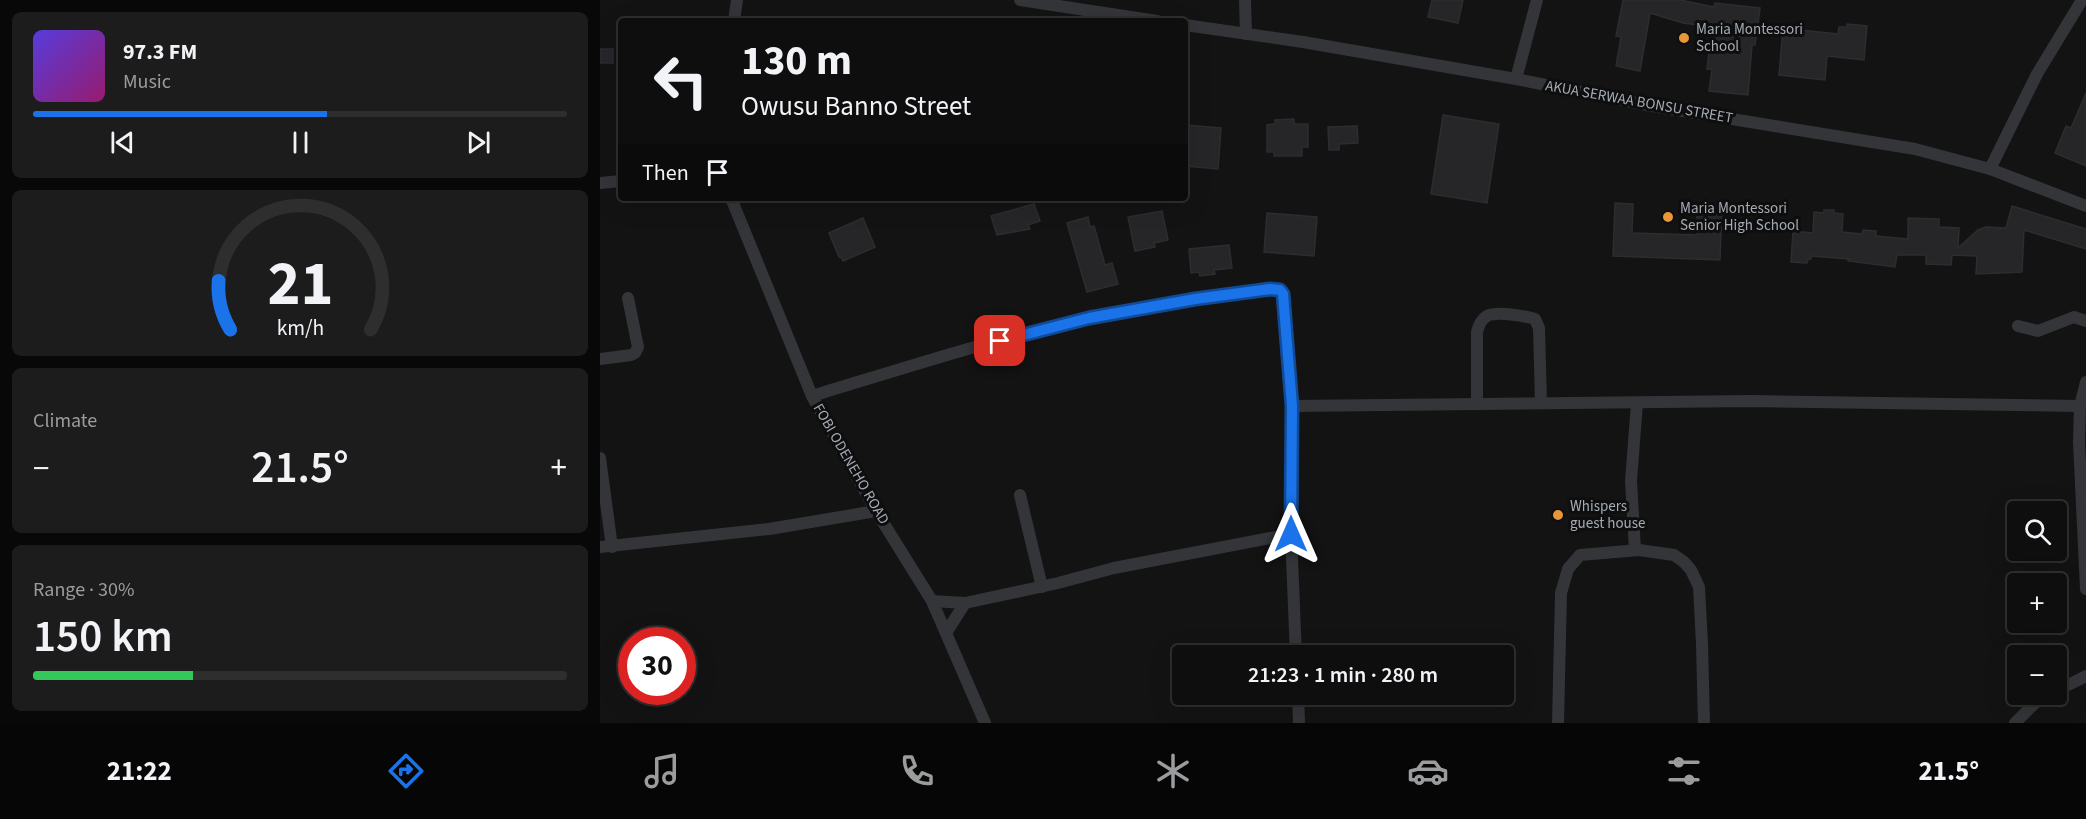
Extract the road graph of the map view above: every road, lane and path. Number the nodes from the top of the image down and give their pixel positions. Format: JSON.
{"nodes":[{"id":1,"x":737,"y":0,"type":"edge"},
{"id":2,"x":1020,"y":0,"type":"edge"},
{"id":3,"x":1245,"y":0,"type":"edge"},
{"id":4,"x":1537,"y":0,"type":"edge"},
{"id":5,"x":2082,"y":0,"type":"edge"},
{"id":6,"x":1045,"y":2,"type":"edge"},
{"id":7,"x":734,"y":18,"type":"edge"},
{"id":8,"x":1139,"y":18,"type":"edge"},
{"id":9,"x":1188,"y":25,"type":"edge"},
{"id":10,"x":1246,"y":34,"type":"junction"},
{"id":11,"x":1516,"y":79,"type":"junction"},
{"id":12,"x":1990,"y":169,"type":"junction"},
{"id":13,"x":618,"y":181,"type":"edge"},
{"id":14,"x":600,"y":183,"type":"edge"},
{"id":15,"x":732,"y":201,"type":"edge"},
{"id":16,"x":2086,"y":206,"type":"edge"},
{"id":17,"x":628,"y":298,"type":"dead end"},
{"id":18,"x":2086,"y":321,"type":"edge"},
{"id":19,"x":2018,"y":326,"type":"dead end"},
{"id":20,"x":600,"y":359,"type":"edge"},
{"id":21,"x":2084,"y":394,"type":"edge"},
{"id":22,"x":812,"y":396,"type":"junction"},
{"id":23,"x":1637,"y":403,"type":"junction"},
{"id":24,"x":1477,"y":404,"type":"junction"},
{"id":25,"x":1540,"y":404,"type":"junction"},
{"id":26,"x":1292,"y":406,"type":"junction"},
{"id":27,"x":600,"y":458,"type":"edge"},
{"id":28,"x":1020,"y":495,"type":"dead end"},
{"id":29,"x":876,"y":511,"type":"junction"},
{"id":30,"x":1291,"y":534,"type":"junction"},
{"id":31,"x":606,"y":547,"type":"edge"},
{"id":32,"x":2085,"y":547,"type":"edge"},
{"id":33,"x":1635,"y":550,"type":"junction"},
{"id":34,"x":1042,"y":587,"type":"junction"},
{"id":35,"x":2086,"y":589,"type":"edge"},
{"id":36,"x":932,"y":601,"type":"junction"},
{"id":37,"x":965,"y":603,"type":"junction"},
{"id":38,"x":946,"y":633,"type":"junction"},
{"id":39,"x":1296,"y":645,"type":"edge"},
{"id":40,"x":2086,"y":676,"type":"edge"},
{"id":41,"x":2067,"y":686,"type":"edge"},
{"id":42,"x":1298,"y":705,"type":"edge"},
{"id":43,"x":2033,"y":705,"type":"edge"},
{"id":44,"x":986,"y":723,"type":"edge"},
{"id":45,"x":1299,"y":723,"type":"edge"},
{"id":46,"x":1558,"y":723,"type":"edge"},
{"id":47,"x":1704,"y":723,"type":"edge"},
{"id":48,"x":2015,"y":723,"type":"edge"}],
"edges":[{"from":1,"to":7,"type":"street"},
{"from":2,"to":6,"type":"street"},
{"from":3,"to":10,"type":"street"},
{"from":4,"to":11,"type":"street"},
{"from":5,"to":12,"type":"street"},
{"from":6,"to":8,"type":"street"},
{"from":9,"to":10,"type":"street","name":"AKUA SERWAA BONSU STREET"},
{"from":10,"to":11,"type":"street","name":"AKUA SERWAA BONSU STREET"},
{"from":11,"to":12,"type":"street","name":"AKUA SERWAA BONSU STREET"},
{"from":12,"to":16,"type":"street","name":"AKUA SERWAA BONSU STREET"},
{"from":13,"to":14,"type":"street"},
{"from":15,"to":22,"type":"street","name":"FOBI ODENEHO ROAD"},
{"from":17,"to":20,"type":"street"},
{"from":18,"to":19,"type":"street"},
{"from":21,"to":23,"type":"street"},
{"from":21,"to":32,"type":"street"},
{"from":22,"to":26,"type":"street"},
{"from":22,"to":29,"type":"street","name":"FOBI ODENEHO ROAD"},
{"from":23,"to":25,"type":"street"},
{"from":23,"to":33,"type":"street"},
{"from":24,"to":25,"type":"street"},
{"from":24,"to":25,"type":"street"},
{"from":24,"to":26,"type":"street"},
{"from":26,"to":30,"type":"street"},
{"from":27,"to":31,"type":"street"},
{"from":28,"to":34,"type":"street"},
{"from":29,"to":31,"type":"street"},
{"from":29,"to":36,"type":"street","name":"FOBI ODENEHO ROAD"},
{"from":30,"to":34,"type":"street"},
{"from":30,"to":39,"type":"street"},
{"from":32,"to":35,"type":"street"},
{"from":33,"to":46,"type":"street"},
{"from":33,"to":47,"type":"street"},
{"from":34,"to":37,"type":"street"},
{"from":36,"to":37,"type":"street"},
{"from":36,"to":38,"type":"street","name":"FOBI ODENEHO ROAD"},
{"from":37,"to":38,"type":"street"},
{"from":38,"to":44,"type":"street","name":"FOBI ODENEHO ROAD"},
{"from":40,"to":41,"type":"street"},
{"from":42,"to":45,"type":"street"},
{"from":43,"to":48,"type":"street"}]}
